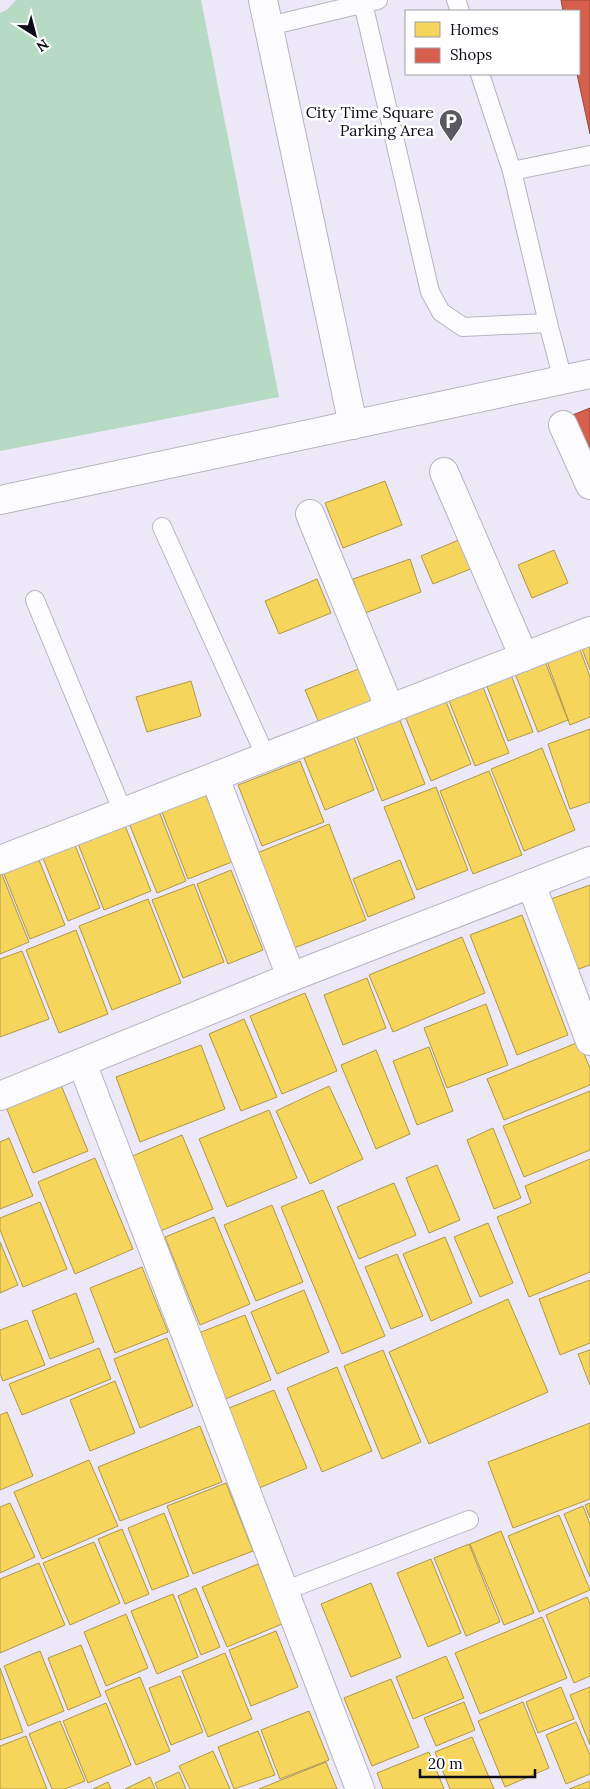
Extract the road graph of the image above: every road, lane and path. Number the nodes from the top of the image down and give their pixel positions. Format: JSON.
{"nodes":[{"id":1,"x":370,"y":2,"type":"edge"},
{"id":2,"x":266,"y":13,"type":"edge"},
{"id":3,"x":480,"y":75,"type":"edge"},
{"id":4,"x":590,"y":155,"type":"edge"},
{"id":5,"x":512,"y":171,"type":"junction"},
{"id":6,"x":548,"y":323,"type":"junction"},
{"id":7,"x":590,"y":374,"type":"edge"},
{"id":8,"x":563,"y":380,"type":"junction"},
{"id":9,"x":353,"y":425,"type":"junction"},
{"id":10,"x":563,"y":425,"type":"dead end"},
{"id":11,"x":444,"y":472,"type":"dead end"},
{"id":12,"x":590,"y":485,"type":"edge"},
{"id":13,"x":0,"y":500,"type":"edge"},
{"id":14,"x":310,"y":514,"type":"dead end"},
{"id":15,"x":162,"y":527,"type":"dead end"},
{"id":16,"x":35,"y":600,"type":"dead end"},
{"id":17,"x":590,"y":632,"type":"edge"},
{"id":18,"x":524,"y":657,"type":"junction"},
{"id":19,"x":390,"y":709,"type":"junction"},
{"id":20,"x":266,"y":757,"type":"junction"},
{"id":21,"x":215,"y":778,"type":"junction"},
{"id":22,"x":123,"y":812,"type":"junction"},
{"id":23,"x":0,"y":860,"type":"edge"},
{"id":24,"x":590,"y":861,"type":"edge"},
{"id":25,"x":531,"y":884,"type":"junction"},
{"id":26,"x":291,"y":977,"type":"junction"},
{"id":27,"x":590,"y":1041,"type":"edge"},
{"id":28,"x":82,"y":1063,"type":"junction"},
{"id":29,"x":0,"y":1096,"type":"edge"},
{"id":30,"x":469,"y":1520,"type":"dead end"},
{"id":31,"x":284,"y":1591,"type":"junction"},
{"id":32,"x":360,"y":1789,"type":"edge"}],
"edges":[{"from":1,"to":2,"type":"lane"},
{"from":1,"to":6,"type":"lane"},
{"from":2,"to":9,"type":"street"},
{"from":3,"to":5,"type":"lane"},
{"from":4,"to":5,"type":"lane"},
{"from":5,"to":6,"type":"lane"},
{"from":6,"to":8,"type":"lane"},
{"from":7,"to":8,"type":"street"},
{"from":8,"to":9,"type":"street"},
{"from":9,"to":13,"type":"street"},
{"from":10,"to":12,"type":"street"},
{"from":11,"to":18,"type":"street"},
{"from":14,"to":19,"type":"street"},
{"from":15,"to":20,"type":"lane"},
{"from":16,"to":22,"type":"lane"},
{"from":17,"to":18,"type":"street"},
{"from":18,"to":19,"type":"street"},
{"from":19,"to":20,"type":"street"},
{"from":20,"to":21,"type":"street"},
{"from":21,"to":22,"type":"street"},
{"from":21,"to":26,"type":"street"},
{"from":22,"to":23,"type":"street"},
{"from":24,"to":25,"type":"street"},
{"from":25,"to":26,"type":"street"},
{"from":25,"to":27,"type":"street"},
{"from":26,"to":28,"type":"street"},
{"from":28,"to":29,"type":"street"},
{"from":28,"to":31,"type":"street"},
{"from":30,"to":31,"type":"lane"},
{"from":31,"to":32,"type":"street"}]}
